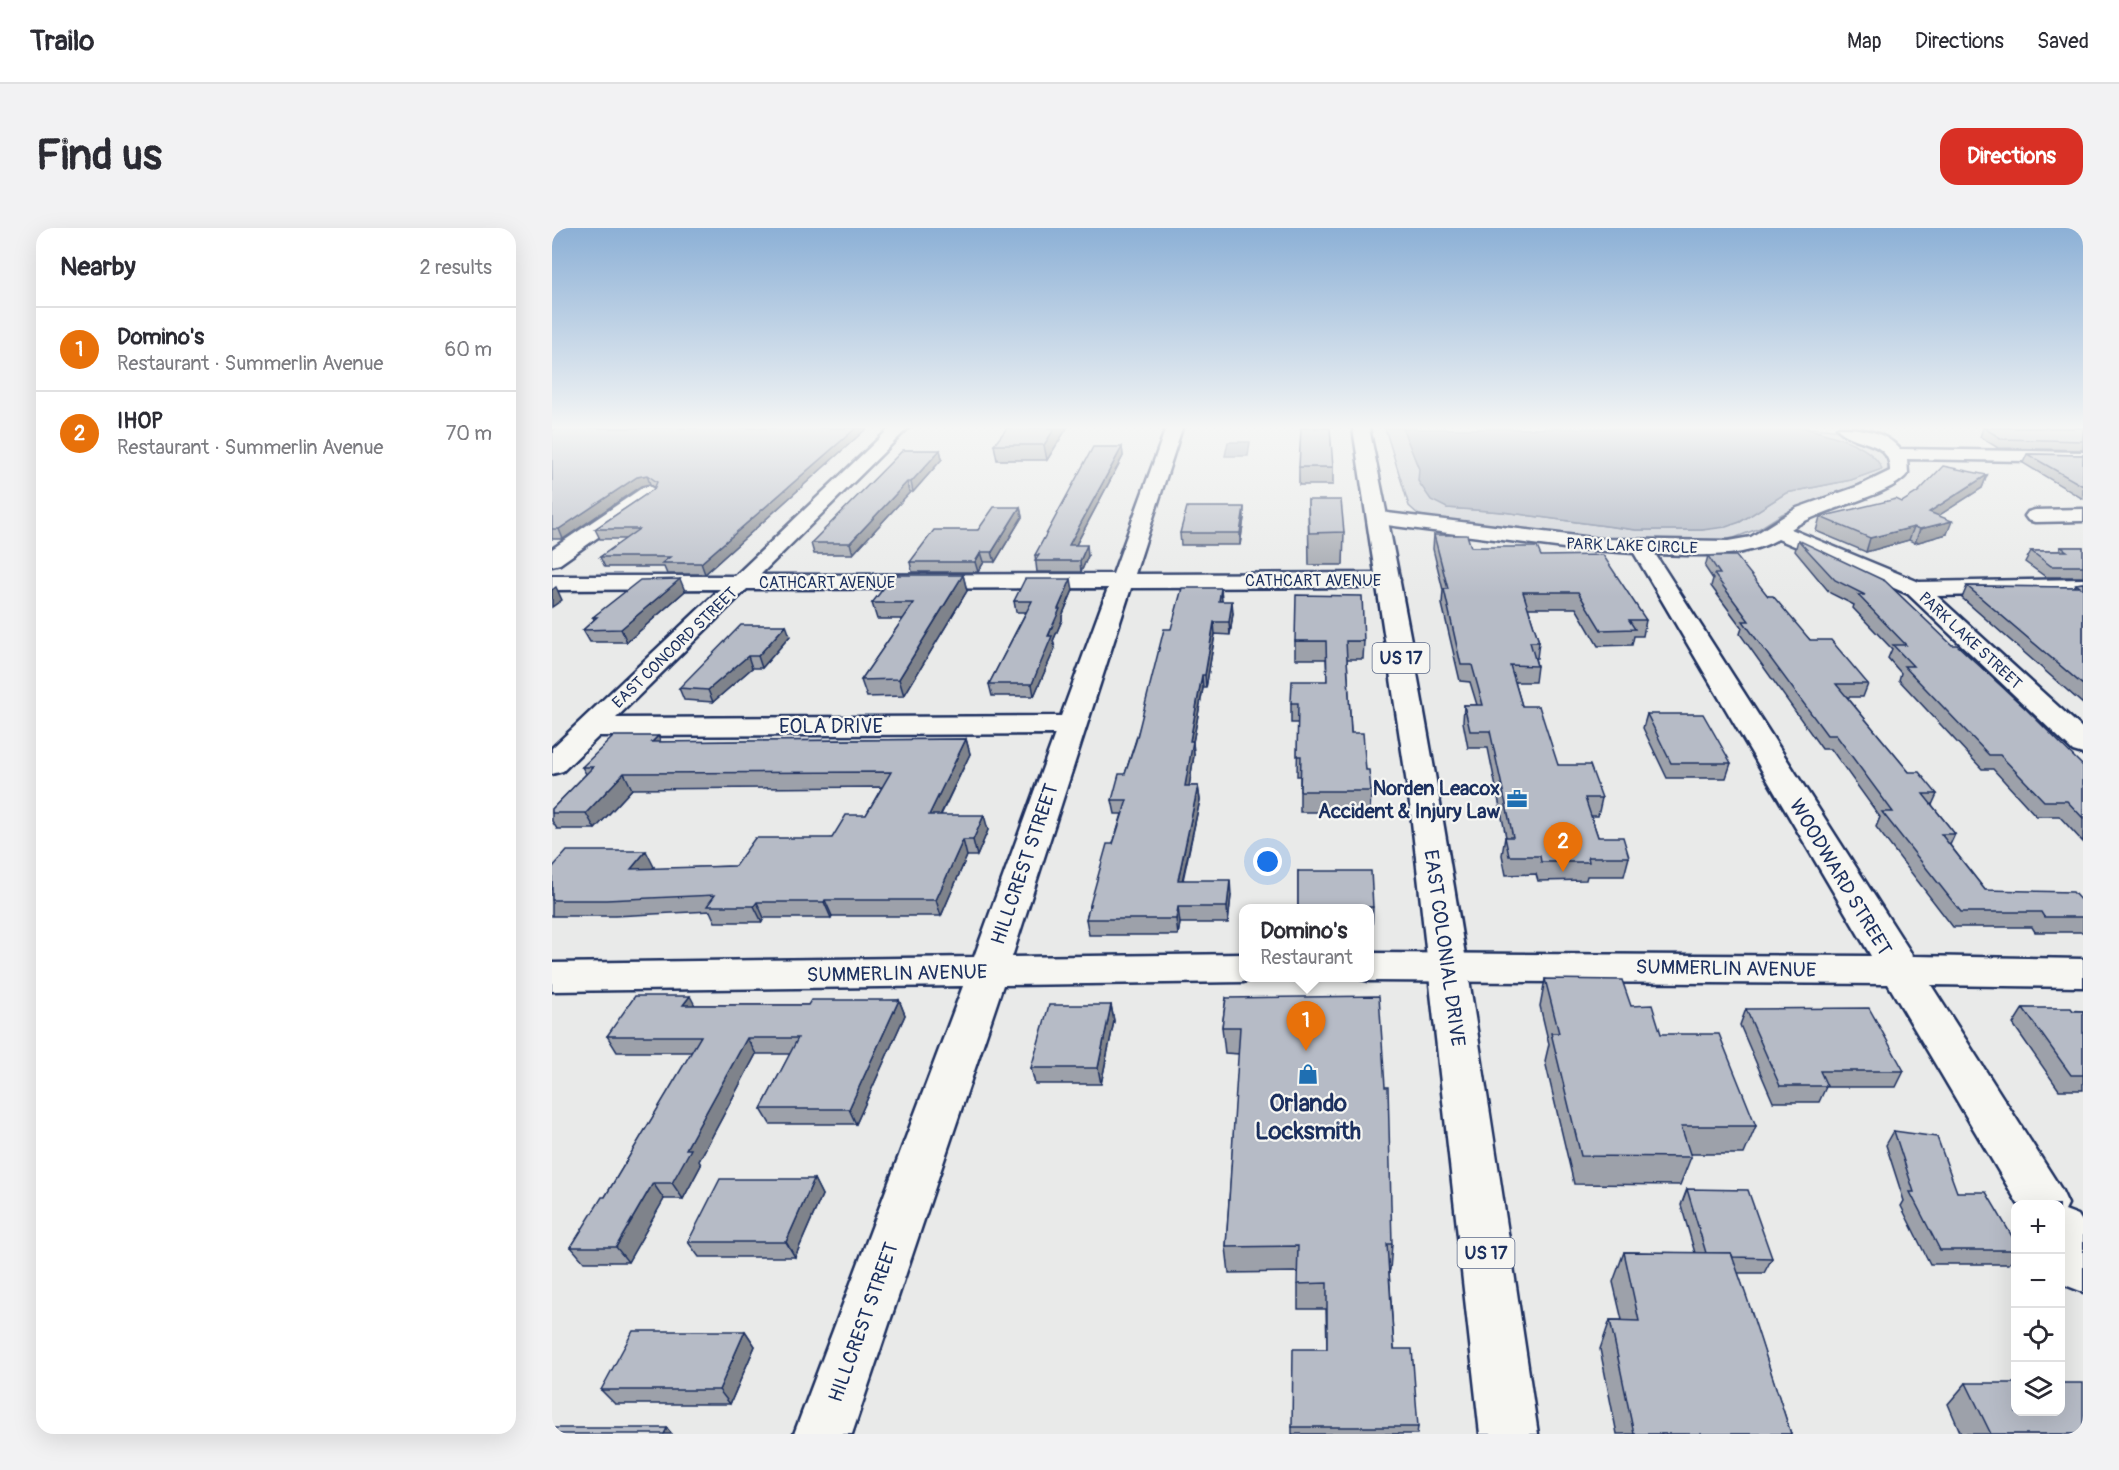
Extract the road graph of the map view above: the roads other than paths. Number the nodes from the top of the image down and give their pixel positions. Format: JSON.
{"nodes":[{"id":1,"x":842,"y":484,"type":"edge"},
{"id":2,"x":1154,"y":484,"type":"edge"},
{"id":3,"x":1372,"y":484,"type":"edge"},
{"id":4,"x":1883,"y":484,"type":"edge"},
{"id":5,"x":649,"y":492,"type":"edge"},
{"id":6,"x":2083,"y":515,"type":"edge"},
{"id":7,"x":2035,"y":516,"type":"dead end"},
{"id":8,"x":1379,"y":518,"type":"junction"},
{"id":9,"x":1778,"y":531,"type":"junction"},
{"id":10,"x":1641,"y":548,"type":"junction"},
{"id":11,"x":552,"y":559,"type":"edge"},
{"id":12,"x":1120,"y":580,"type":"junction"},
{"id":13,"x":1389,"y":580,"type":"junction"},
{"id":14,"x":552,"y":583,"type":"edge"},
{"id":15,"x":741,"y":583,"type":"junction"},
{"id":16,"x":2083,"y":586,"type":"edge"},
{"id":17,"x":1916,"y":590,"type":"junction"},
{"id":18,"x":1071,"y":725,"type":"junction"},
{"id":19,"x":591,"y":727,"type":"junction"},
{"id":20,"x":2082,"y":742,"type":"edge"},
{"id":21,"x":552,"y":765,"type":"edge"},
{"id":22,"x":1450,"y":966,"type":"junction"},
{"id":23,"x":1374,"y":967,"type":"edge"},
{"id":24,"x":1239,"y":968,"type":"edge"},
{"id":25,"x":988,"y":971,"type":"junction"},
{"id":26,"x":1899,"y":971,"type":"junction"},
{"id":27,"x":2083,"y":973,"type":"edge"},
{"id":28,"x":552,"y":977,"type":"edge"},
{"id":29,"x":2042,"y":1200,"type":"edge"},
{"id":30,"x":2065,"y":1239,"type":"edge"},
{"id":31,"x":2083,"y":1268,"type":"edge"},
{"id":32,"x":823,"y":1434,"type":"edge"},
{"id":33,"x":1509,"y":1434,"type":"edge"}],
"edges":[{"from":1,"to":15,"type":"main road","name":"EAST CONCORD STREET"},
{"from":2,"to":12,"type":"main road","name":"HILLCREST STREET"},
{"from":3,"to":8,"type":"main road","name":"EAST COLONIAL DRIVE","number":"US 17"},
{"from":4,"to":9,"type":"main road","name":"PARK LAKE CIRCLE"},
{"from":5,"to":11,"type":"main road"},
{"from":6,"to":7,"type":"main road"},
{"from":8,"to":10,"type":"main road","name":"PARK LAKE CIRCLE"},
{"from":8,"to":13,"type":"main road","name":"EAST COLONIAL DRIVE","number":"US 17"},
{"from":9,"to":10,"type":"main road","name":"PARK LAKE CIRCLE"},
{"from":9,"to":17,"type":"main road","name":"PARK LAKE STREET"},
{"from":10,"to":26,"type":"main road","name":"WOODWARD STREET"},
{"from":12,"to":13,"type":"main road","name":"CATHCART AVENUE"},
{"from":12,"to":15,"type":"main road","name":"CATHCART AVENUE"},
{"from":12,"to":18,"type":"main road","name":"HILLCREST STREET"},
{"from":13,"to":22,"type":"main road","name":"EAST COLONIAL DRIVE","number":"US 17"},
{"from":14,"to":15,"type":"main road","name":"CATHCART AVENUE"},
{"from":15,"to":19,"type":"main road","name":"EAST CONCORD STREET"},
{"from":16,"to":17,"type":"main road"},
{"from":17,"to":20,"type":"main road","name":"PARK LAKE STREET"},
{"from":18,"to":19,"type":"main road","name":"EOLA DRIVE"},
{"from":18,"to":25,"type":"main road","name":"HILLCREST STREET"},
{"from":19,"to":21,"type":"main road","name":"EAST CONCORD STREET"},
{"from":22,"to":23,"type":"main road","name":"SUMMERLIN AVENUE"},
{"from":22,"to":26,"type":"main road","name":"SUMMERLIN AVENUE"},
{"from":22,"to":33,"type":"main road","name":"EAST COLONIAL DRIVE","number":"US 17"},
{"from":24,"to":25,"type":"main road","name":"SUMMERLIN AVENUE"},
{"from":25,"to":28,"type":"main road","name":"SUMMERLIN AVENUE"},
{"from":25,"to":32,"type":"main road","name":"HILLCREST STREET"},
{"from":26,"to":27,"type":"main road","name":"SUMMERLIN AVENUE"},
{"from":26,"to":29,"type":"main road","name":"WOODWARD STREET"},
{"from":30,"to":31,"type":"main road"}]}
